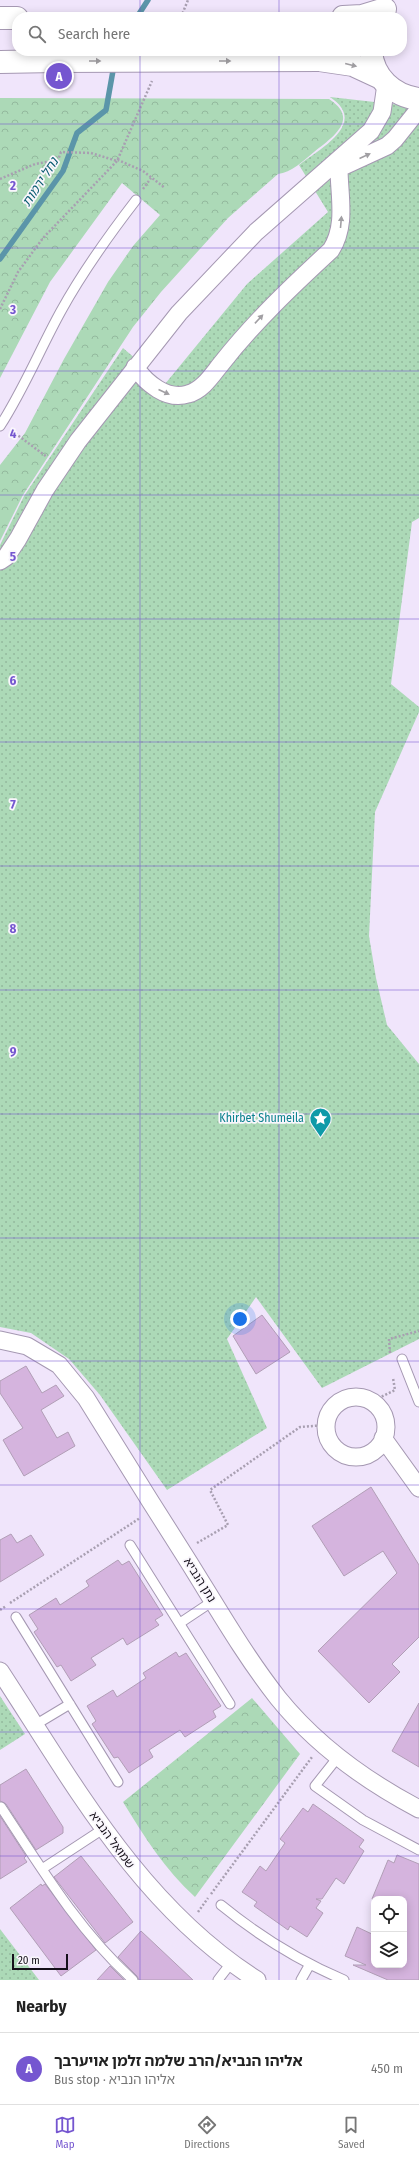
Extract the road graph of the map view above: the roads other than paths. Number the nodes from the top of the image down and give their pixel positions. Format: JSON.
{"nodes":[{"id":1,"x":388,"y":6,"type":"edge"},
{"id":2,"x":372,"y":12,"type":"edge"},
{"id":3,"x":371,"y":56,"type":"edge"},
{"id":4,"x":9,"y":61,"type":"edge"},
{"id":5,"x":383,"y":81,"type":"junction"},
{"id":6,"x":419,"y":99,"type":"edge"},
{"id":7,"x":419,"y":109,"type":"edge"},
{"id":8,"x":339,"y":168,"type":"junction"},
{"id":9,"x":316,"y":178,"type":"junction"},
{"id":10,"x":136,"y":200,"type":"dead end"},
{"id":11,"x":135,"y":367,"type":"junction"},
{"id":12,"x":1,"y":425,"type":"edge"},
{"id":13,"x":0,"y":561,"type":"edge"},
{"id":14,"x":0,"y":1340,"type":"edge"},
{"id":15,"x":402,"y":1359,"type":"dead end"},
{"id":16,"x":419,"y":1402,"type":"edge"},
{"id":17,"x":383,"y":1438,"type":"junction"},
{"id":18,"x":419,"y":1488,"type":"edge"},
{"id":19,"x":130,"y":1545,"type":"dead end"},
{"id":20,"x":213,"y":1601,"type":"junction"},
{"id":21,"x":16,"y":1617,"type":"dead end"},
{"id":22,"x":180,"y":1623,"type":"junction"},
{"id":23,"x":0,"y":1671,"type":"edge"},
{"id":24,"x":70,"y":1704,"type":"junction"},
{"id":25,"x":230,"y":1704,"type":"dead end"},
{"id":26,"x":35,"y":1724,"type":"junction"},
{"id":27,"x":338,"y":1757,"type":"junction"},
{"id":28,"x":118,"y":1782,"type":"dead end"},
{"id":29,"x":1,"y":1807,"type":"dead end"},
{"id":30,"x":419,"y":1809,"type":"edge"},
{"id":31,"x":103,"y":1828,"type":"junction"},
{"id":32,"x":419,"y":1850,"type":"edge"},
{"id":33,"x":42,"y":1870,"type":"junction"},
{"id":34,"x":221,"y":1905,"type":"dead end"},
{"id":35,"x":231,"y":1963,"type":"junction"},
{"id":36,"x":310,"y":1964,"type":"junction"},
{"id":37,"x":133,"y":1980,"type":"edge"},
{"id":38,"x":218,"y":1980,"type":"edge"},
{"id":39,"x":258,"y":1980,"type":"edge"},
{"id":40,"x":302,"y":1980,"type":"edge"},
{"id":41,"x":344,"y":1980,"type":"edge"}],
"edges":[{"from":1,"to":2,"type":"main road"},
{"from":3,"to":5,"type":"main road"},
{"from":4,"to":5,"type":"main road","one_way":true,"bridge":true},
{"from":5,"to":6,"type":"main road"},
{"from":5,"to":9,"type":"street"},
{"from":8,"to":7,"type":"street","one_way":true},
{"from":8,"to":9,"type":"street"},
{"from":11,"to":8,"type":"street","one_way":true},
{"from":9,"to":11,"type":"street"},
{"from":10,"to":12,"type":"lane"},
{"from":11,"to":13,"type":"street"},
{"from":14,"to":20,"type":"street","name":"נתן הנביא"},
{"from":15,"to":16,"type":"lane"},
{"from":17,"to":17,"type":"street"},
{"from":17,"to":18,"type":"street"},
{"from":19,"to":22,"type":"lane"},
{"from":20,"to":22,"type":"lane"},
{"from":20,"to":27,"type":"street","name":"נתן הנביא"},
{"from":21,"to":24,"type":"lane"},
{"from":22,"to":25,"type":"lane"},
{"from":23,"to":26,"type":"street","name":"שמואל הנביא"},
{"from":24,"to":26,"type":"lane"},
{"from":24,"to":28,"type":"lane"},
{"from":26,"to":31,"type":"street","name":"שמואל הנביא"},
{"from":27,"to":30,"type":"street","name":"נתן הנביא"},
{"from":27,"to":32,"type":"lane"},
{"from":29,"to":33,"type":"lane"},
{"from":31,"to":33,"type":"lane"},
{"from":31,"to":35,"type":"street","name":"שמואל הנביא"},
{"from":33,"to":37,"type":"lane"},
{"from":34,"to":36,"type":"lane"},
{"from":35,"to":38,"type":"lane"},
{"from":35,"to":39,"type":"street","name":"שמואל הנביא"},
{"from":36,"to":40,"type":"lane"},
{"from":36,"to":41,"type":"lane"}]}
